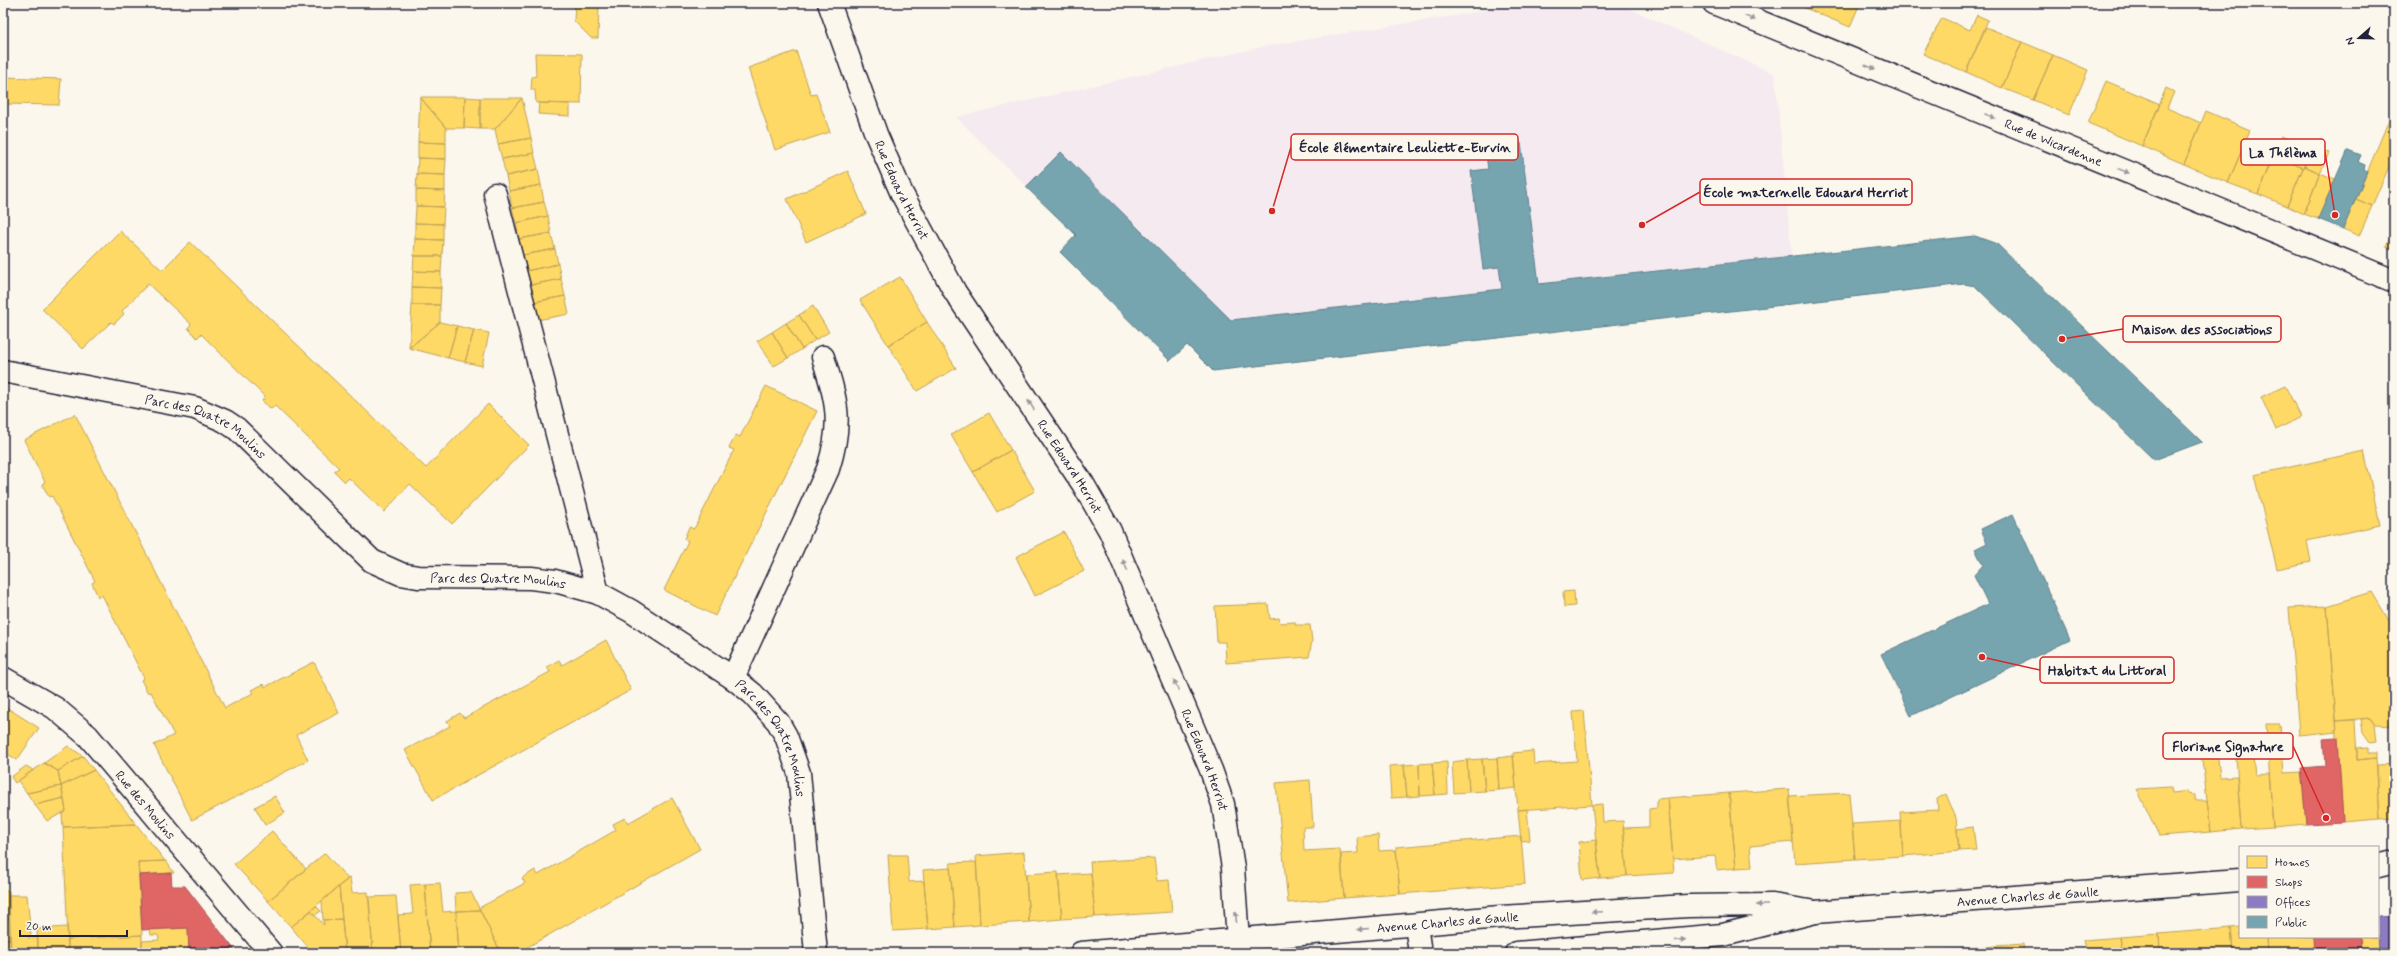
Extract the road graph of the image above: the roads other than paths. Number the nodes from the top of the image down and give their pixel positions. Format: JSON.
{"nodes":[{"id":1,"x":829,"y":3,"type":"edge"},
{"id":2,"x":1714,"y":3,"type":"edge"},
{"id":3,"x":495,"y":194,"type":"dead end"},
{"id":4,"x":2394,"y":281,"type":"edge"},
{"id":5,"x":823,"y":357,"type":"dead end"},
{"id":6,"x":3,"y":371,"type":"edge"},
{"id":7,"x":598,"y":593,"type":"junction"},
{"id":8,"x":3,"y":678,"type":"edge"},
{"id":9,"x":733,"y":678,"type":"junction"},
{"id":10,"x":2394,"y":862,"type":"edge"},
{"id":11,"x":2379,"y":866,"type":"edge"},
{"id":12,"x":2379,"y":872,"type":"edge"},
{"id":13,"x":2394,"y":874,"type":"edge"},
{"id":14,"x":2239,"y":880,"type":"edge"},
{"id":15,"x":1815,"y":912,"type":"junction"},
{"id":16,"x":1416,"y":924,"type":"junction"},
{"id":17,"x":1233,"y":946,"type":"edge"},
{"id":18,"x":271,"y":953,"type":"edge"},
{"id":19,"x":816,"y":953,"type":"edge"},
{"id":20,"x":1081,"y":953,"type":"edge"},
{"id":21,"x":1420,"y":953,"type":"edge"},
{"id":22,"x":1516,"y":953,"type":"edge"}],
"edges":[{"from":17,"to":1,"type":"street","name":"Rue Edouard Herriot","one_way":true},
{"from":2,"to":4,"type":"street","name":"Rue de Wicardenne","one_way":true},
{"from":3,"to":7,"type":"street"},
{"from":5,"to":9,"type":"street"},
{"from":6,"to":7,"type":"street","name":"Parc des Quatre Moulins"},
{"from":7,"to":9,"type":"street","name":"Parc des Quatre Moulins"},
{"from":8,"to":18,"type":"street","name":"Rue des Moulins"},
{"from":9,"to":19,"type":"street","name":"Parc des Quatre Moulins"},
{"from":10,"to":11,"type":"street"},
{"from":12,"to":13,"type":"street"},
{"from":14,"to":15,"type":"street","name":"Avenue Charles de Gaulle"},
{"from":15,"to":16,"type":"street","name":"Avenue Charles de Gaulle","one_way":true},
{"from":22,"to":15,"type":"street","name":"Avenue Charles de Gaulle","one_way":true},
{"from":16,"to":17,"type":"street","name":"Avenue Charles de Gaulle","one_way":true},
{"from":16,"to":21,"type":"street"},
{"from":17,"to":20,"type":"street","name":"Avenue Charles de Gaulle"}]}
